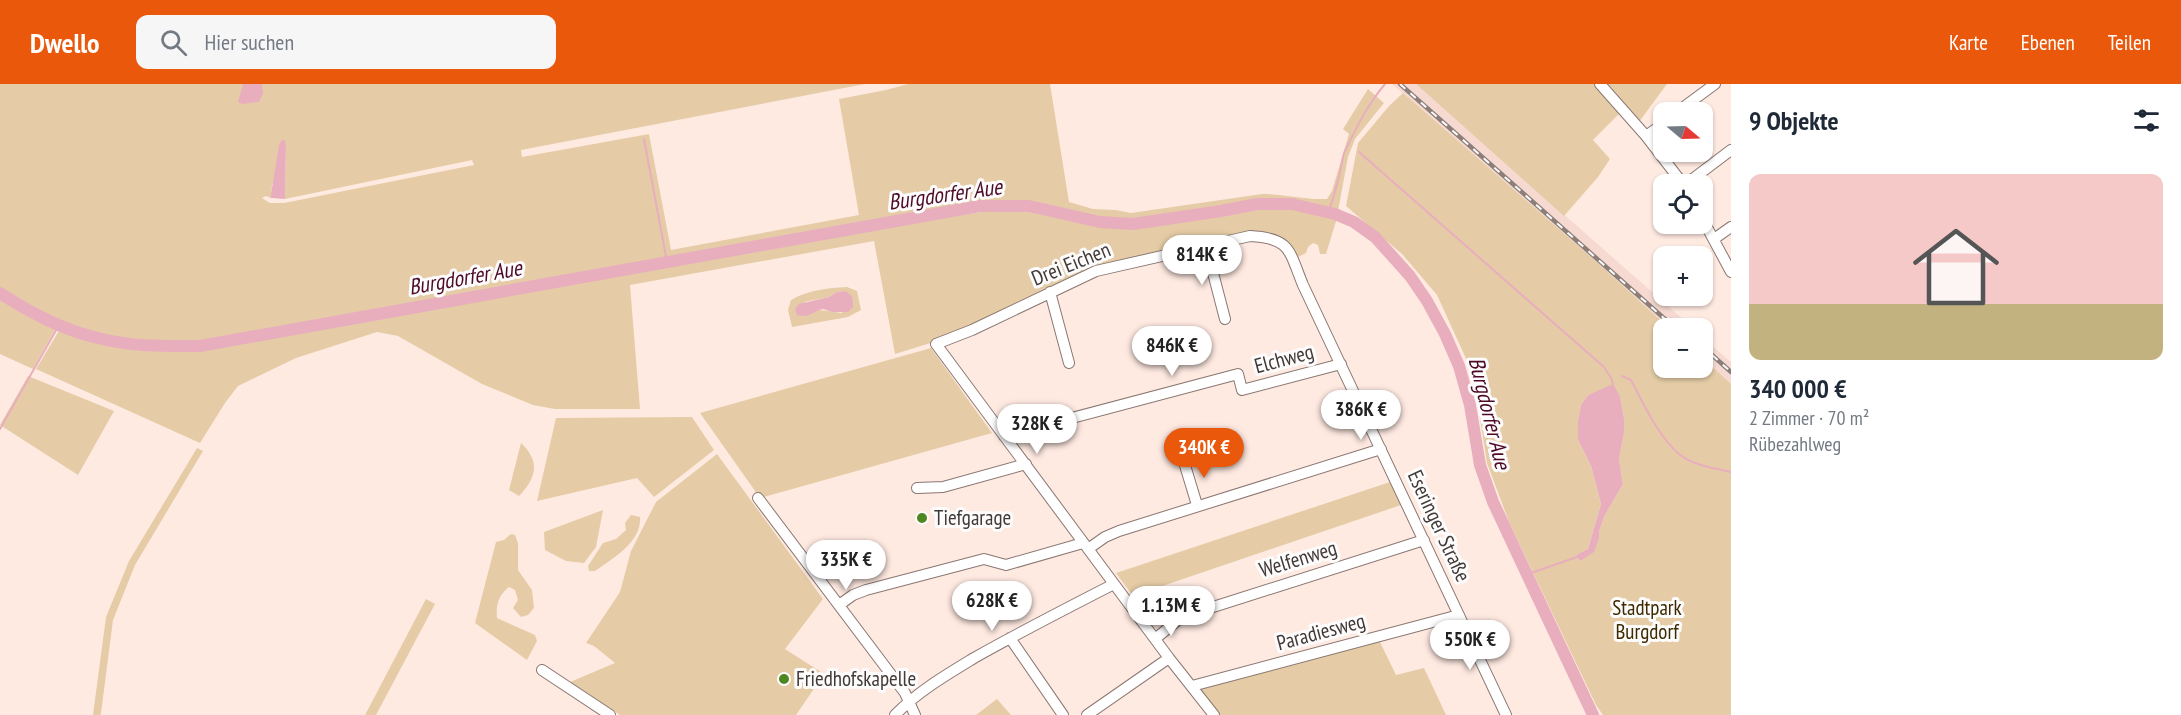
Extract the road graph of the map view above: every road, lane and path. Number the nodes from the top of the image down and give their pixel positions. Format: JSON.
{"nodes":[{"id":1,"x":1600,"y":84,"type":"edge"},
{"id":2,"x":1715,"y":84,"type":"edge"},
{"id":3,"x":1691,"y":102,"type":"edge"},
{"id":4,"x":1653,"y":131,"type":"edge"},
{"id":5,"x":1646,"y":136,"type":"junction"},
{"id":6,"x":1731,"y":150,"type":"edge"},
{"id":7,"x":1676,"y":174,"type":"edge"},
{"id":8,"x":1698,"y":174,"type":"edge"},
{"id":9,"x":1731,"y":226,"type":"edge"},
{"id":10,"x":1711,"y":234,"type":"edge"},
{"id":11,"x":1714,"y":239,"type":"junction"},
{"id":12,"x":1206,"y":246,"type":"junction"},
{"id":13,"x":1291,"y":255,"type":"joint"},
{"id":14,"x":1731,"y":272,"type":"edge"},
{"id":15,"x":1050,"y":292,"type":"junction"},
{"id":16,"x":1226,"y":319,"type":"dead end"},
{"id":17,"x":1069,"y":363,"type":"dead end"},
{"id":18,"x":1341,"y":364,"type":"junction"},
{"id":19,"x":1004,"y":436,"type":"junction"},
{"id":20,"x":1381,"y":449,"type":"junction"},
{"id":21,"x":1184,"y":462,"type":"dead end"},
{"id":22,"x":1026,"y":464,"type":"junction"},
{"id":23,"x":917,"y":488,"type":"dead end"},
{"id":24,"x":758,"y":498,"type":"dead end"},
{"id":25,"x":1197,"y":506,"type":"junction"},
{"id":26,"x":1424,"y":540,"type":"junction"},
{"id":27,"x":1086,"y":546,"type":"junction"},
{"id":28,"x":1114,"y":584,"type":"junction"},
{"id":29,"x":839,"y":605,"type":"junction"},
{"id":30,"x":1459,"y":615,"type":"junction"},
{"id":31,"x":1010,"y":638,"type":"junction"},
{"id":32,"x":1155,"y":639,"type":"junction"},
{"id":33,"x":1170,"y":658,"type":"junction"},
{"id":34,"x":542,"y":670,"type":"dead end"},
{"id":35,"x":1192,"y":686,"type":"junction"},
{"id":36,"x":909,"y":700,"type":"junction"},
{"id":37,"x":1211,"y":711,"type":"edge"},
{"id":38,"x":610,"y":715,"type":"edge"},
{"id":39,"x":895,"y":715,"type":"edge"},
{"id":40,"x":915,"y":715,"type":"edge"},
{"id":41,"x":1063,"y":715,"type":"edge"},
{"id":42,"x":1086,"y":715,"type":"edge"},
{"id":43,"x":1506,"y":715,"type":"edge"}],
"edges":[{"from":1,"to":5,"type":"street"},
{"from":2,"to":3,"type":"street"},
{"from":4,"to":5,"type":"street"},
{"from":5,"to":7,"type":"street"},
{"from":6,"to":8,"type":"street"},
{"from":9,"to":11,"type":"street"},
{"from":10,"to":11,"type":"street"},
{"from":11,"to":14,"type":"street"},
{"from":12,"to":13,"type":"street","name":"Drei Eichen"},
{"from":12,"to":15,"type":"street","name":"Drei Eichen"},
{"from":12,"to":16,"type":"street"},
{"from":13,"to":18,"type":"street","name":"Eseringer Straße"},
{"from":15,"to":17,"type":"street"},
{"from":15,"to":19,"type":"street","name":"Drei Eichen"},
{"from":18,"to":19,"type":"street","name":"Elchweg"},
{"from":18,"to":20,"type":"street","name":"Eseringer Straße"},
{"from":19,"to":22,"type":"street"},
{"from":20,"to":25,"type":"street"},
{"from":20,"to":26,"type":"street","name":"Eseringer Straße"},
{"from":21,"to":25,"type":"street"},
{"from":22,"to":23,"type":"street"},
{"from":22,"to":27,"type":"street"},
{"from":24,"to":29,"type":"street"},
{"from":25,"to":27,"type":"street"},
{"from":26,"to":30,"type":"street","name":"Eseringer Straße"},
{"from":26,"to":32,"type":"street","name":"Welfenweg"},
{"from":27,"to":28,"type":"street"},
{"from":27,"to":29,"type":"street"},
{"from":28,"to":31,"type":"street"},
{"from":28,"to":32,"type":"street"},
{"from":29,"to":36,"type":"street"},
{"from":30,"to":35,"type":"street","name":"Paradiesweg"},
{"from":30,"to":43,"type":"street","name":"Eseringer Straße"},
{"from":31,"to":36,"type":"street"},
{"from":31,"to":41,"type":"street"},
{"from":32,"to":33,"type":"street"},
{"from":33,"to":35,"type":"street"},
{"from":33,"to":42,"type":"street"},
{"from":34,"to":38,"type":"street"},
{"from":35,"to":37,"type":"street"},
{"from":36,"to":39,"type":"street"},
{"from":36,"to":40,"type":"street"}]}
